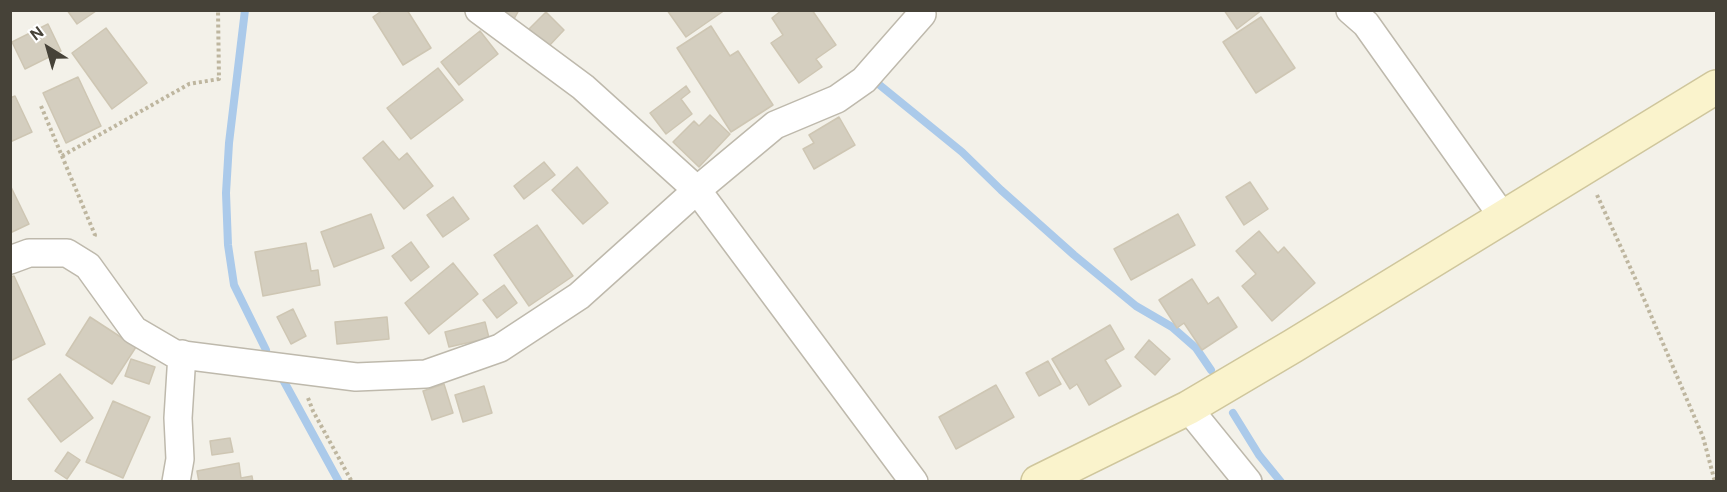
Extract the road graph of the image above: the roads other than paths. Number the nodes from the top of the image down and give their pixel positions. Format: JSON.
{"nodes":[{"id":1,"x":479,"y":10,"type":"edge"},
{"id":2,"x":1350,"y":10,"type":"edge"},
{"id":3,"x":922,"y":14,"type":"dead end"},
{"id":4,"x":1716,"y":87,"type":"edge"},
{"id":5,"x":697,"y":190,"type":"junction"},
{"id":6,"x":1503,"y":217,"type":"junction"},
{"id":7,"x":10,"y":260,"type":"edge"},
{"id":8,"x":182,"y":354,"type":"junction"},
{"id":9,"x":1188,"y":408,"type":"junction"},
{"id":10,"x":176,"y":482,"type":"edge"},
{"id":11,"x":914,"y":482,"type":"edge"},
{"id":12,"x":1038,"y":482,"type":"edge"},
{"id":13,"x":1248,"y":482,"type":"edge"}],
"edges":[{"from":1,"to":5,"type":"street"},
{"from":2,"to":6,"type":"street"},
{"from":3,"to":5,"type":"street"},
{"from":4,"to":6,"type":"street"},
{"from":5,"to":8,"type":"street"},
{"from":5,"to":11,"type":"street"},
{"from":6,"to":9,"type":"street"},
{"from":7,"to":8,"type":"street"},
{"from":8,"to":10,"type":"street"},
{"from":9,"to":12,"type":"street"},
{"from":9,"to":13,"type":"street"}]}
